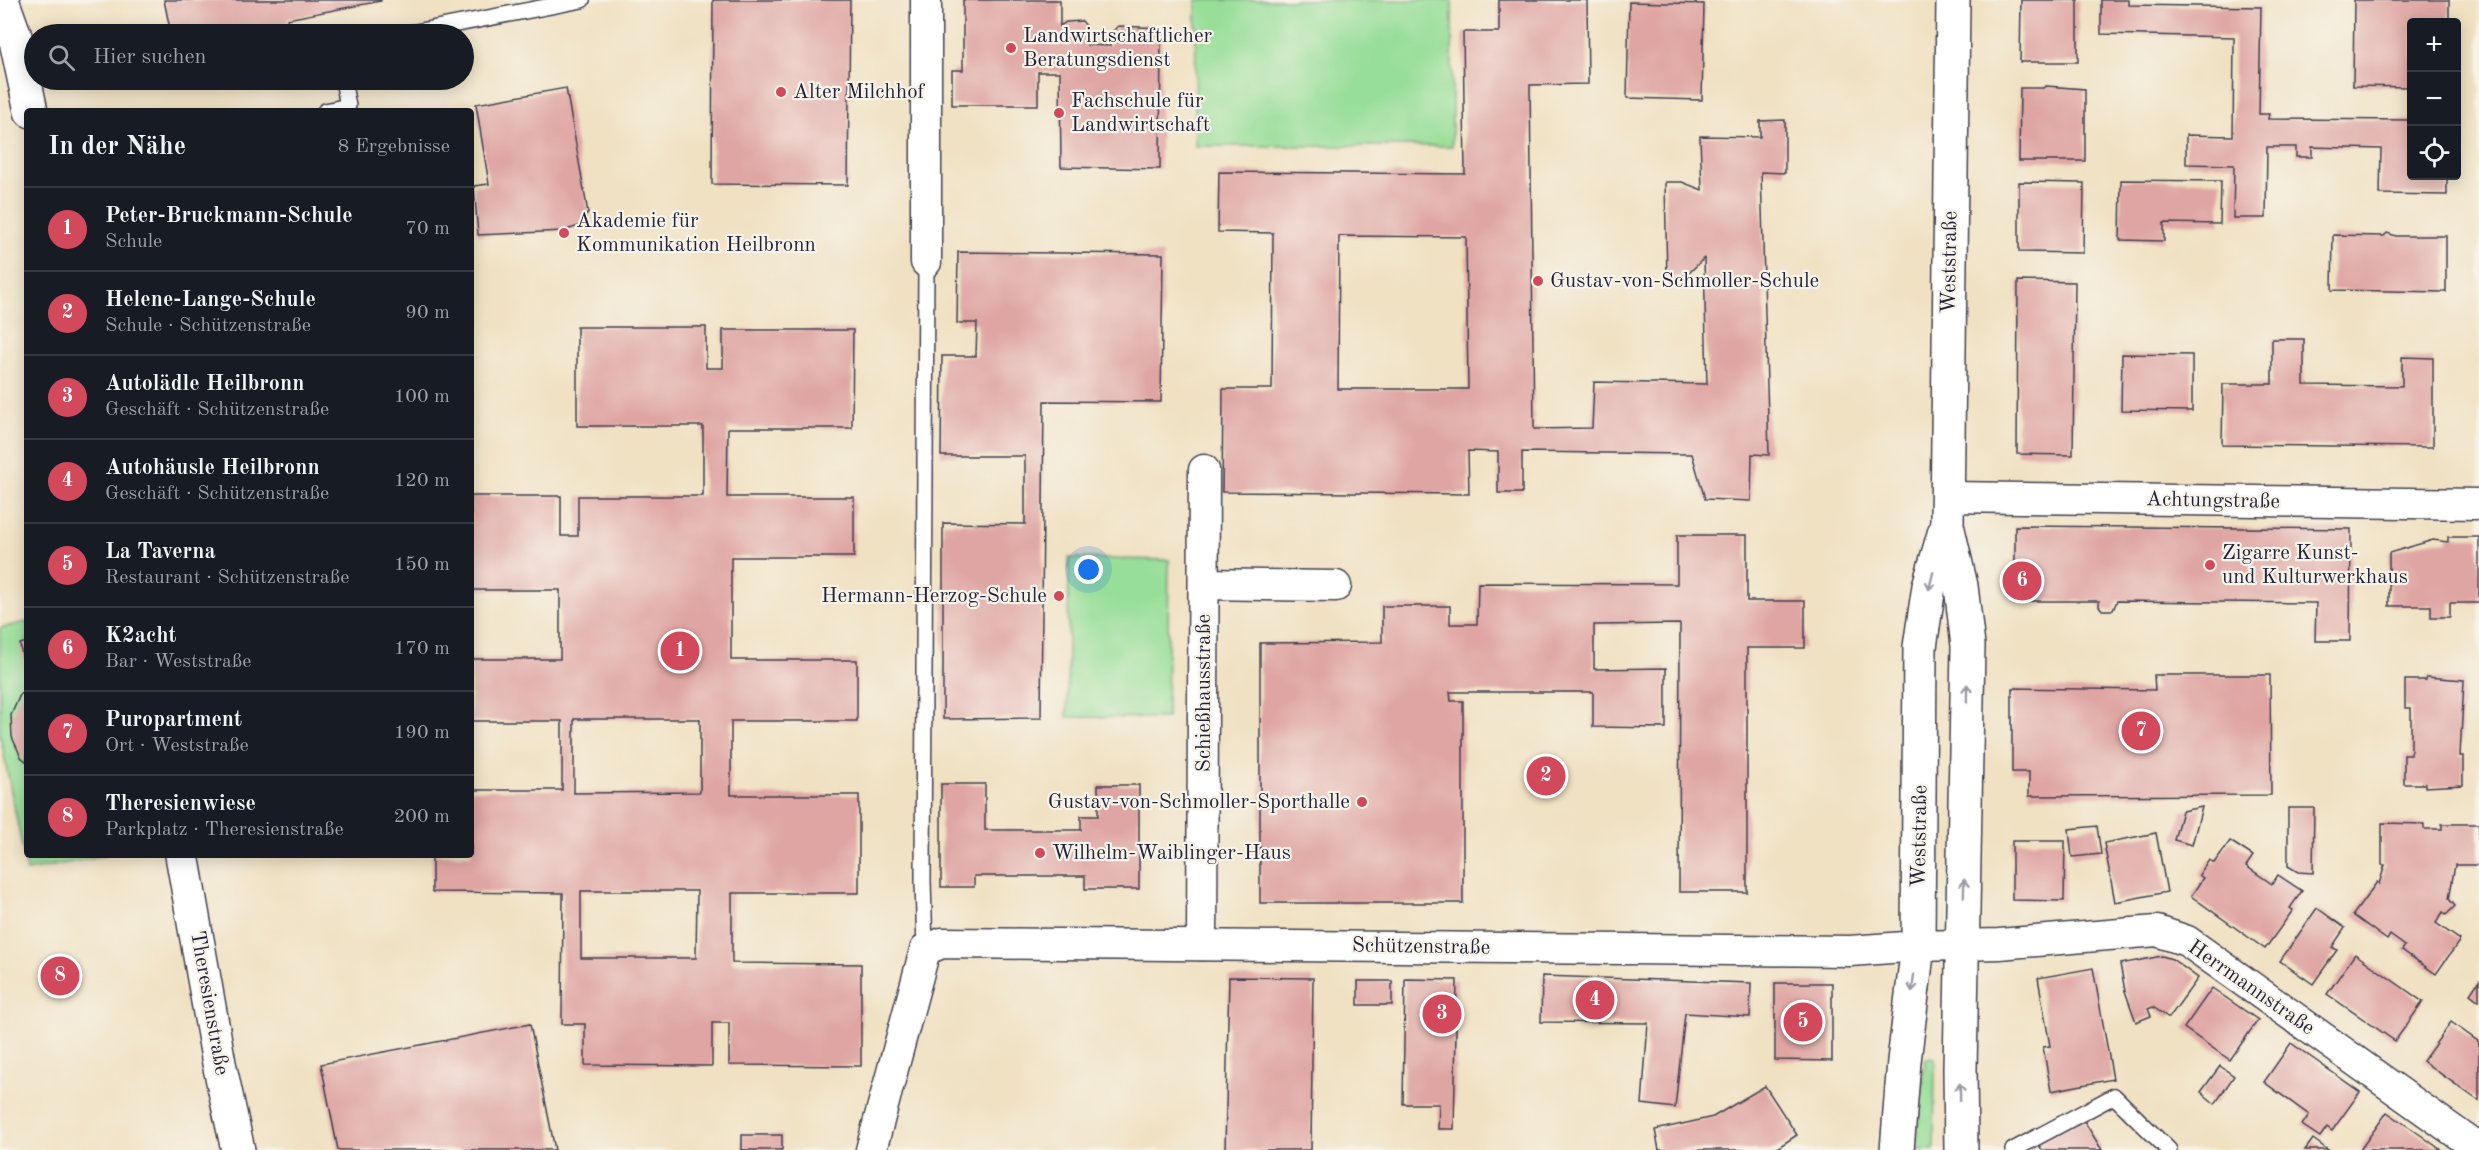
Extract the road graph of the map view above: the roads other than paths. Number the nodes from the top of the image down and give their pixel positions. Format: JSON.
{"nodes":[{"id":1,"x":2,"y":0,"type":"edge"},
{"id":2,"x":582,"y":0,"type":"edge"},
{"id":3,"x":926,"y":0,"type":"edge"},
{"id":4,"x":1953,"y":0,"type":"edge"},
{"id":5,"x":457,"y":24,"type":"edge"},
{"id":6,"x":24,"y":78,"type":"edge"},
{"id":7,"x":27,"y":90,"type":"edge"},
{"id":8,"x":345,"y":90,"type":"edge"},
{"id":9,"x":30,"y":108,"type":"edge"},
{"id":10,"x":339,"y":108,"type":"edge"},
{"id":11,"x":926,"y":262,"type":"joint"},
{"id":12,"x":1204,"y":470,"type":"dead end"},
{"id":13,"x":2479,"y":504,"type":"edge"},
{"id":14,"x":1947,"y":511,"type":"junction"},
{"id":15,"x":1204,"y":584,"type":"junction"},
{"id":16,"x":1336,"y":586,"type":"dead end"},
{"id":17,"x":184,"y":858,"type":"edge"},
{"id":18,"x":1202,"y":945,"type":"junction"},
{"id":19,"x":1918,"y":946,"type":"junction"},
{"id":20,"x":1963,"y":946,"type":"junction"},
{"id":21,"x":925,"y":950,"type":"junction"},
{"id":22,"x":2479,"y":1149,"type":"edge"},
{"id":23,"x":238,"y":1150,"type":"edge"},
{"id":24,"x":871,"y":1150,"type":"edge"},
{"id":25,"x":1897,"y":1150,"type":"edge"},
{"id":26,"x":1961,"y":1150,"type":"edge"},
{"id":27,"x":2013,"y":1150,"type":"edge"},
{"id":28,"x":2169,"y":1150,"type":"edge"}],
"edges":[{"from":1,"to":6,"type":"street"},
{"from":2,"to":5,"type":"lane"},
{"from":3,"to":11,"type":"street"},
{"from":4,"to":14,"type":"street","name":"Weststraße"},
{"from":7,"to":9,"type":"street"},
{"from":8,"to":10,"type":"lane"},
{"from":11,"to":21,"type":"lane"},
{"from":12,"to":15,"type":"street","name":"Schießhausstraße"},
{"from":13,"to":14,"type":"street","name":"Achtungstraße"},
{"from":14,"to":19,"type":"street","name":"Weststraße","one_way":true},
{"from":20,"to":14,"type":"street","name":"Weststraße","one_way":true},
{"from":15,"to":16,"type":"street","name":"Schießhausstraße"},
{"from":15,"to":18,"type":"street","name":"Schießhausstraße"},
{"from":17,"to":23,"type":"street","name":"Theresienstraße"},
{"from":18,"to":19,"type":"street","name":"Schützenstraße"},
{"from":18,"to":21,"type":"street","name":"Schützenstraße"},
{"from":19,"to":20,"type":"street","name":"Herrmannstraße"},
{"from":19,"to":25,"type":"street","name":"Weststraße","one_way":true},
{"from":20,"to":22,"type":"street","name":"Herrmannstraße"},
{"from":26,"to":20,"type":"street","name":"Weststraße","one_way":true},
{"from":21,"to":24,"type":"street"},
{"from":27,"to":28,"type":"lane"}]}
